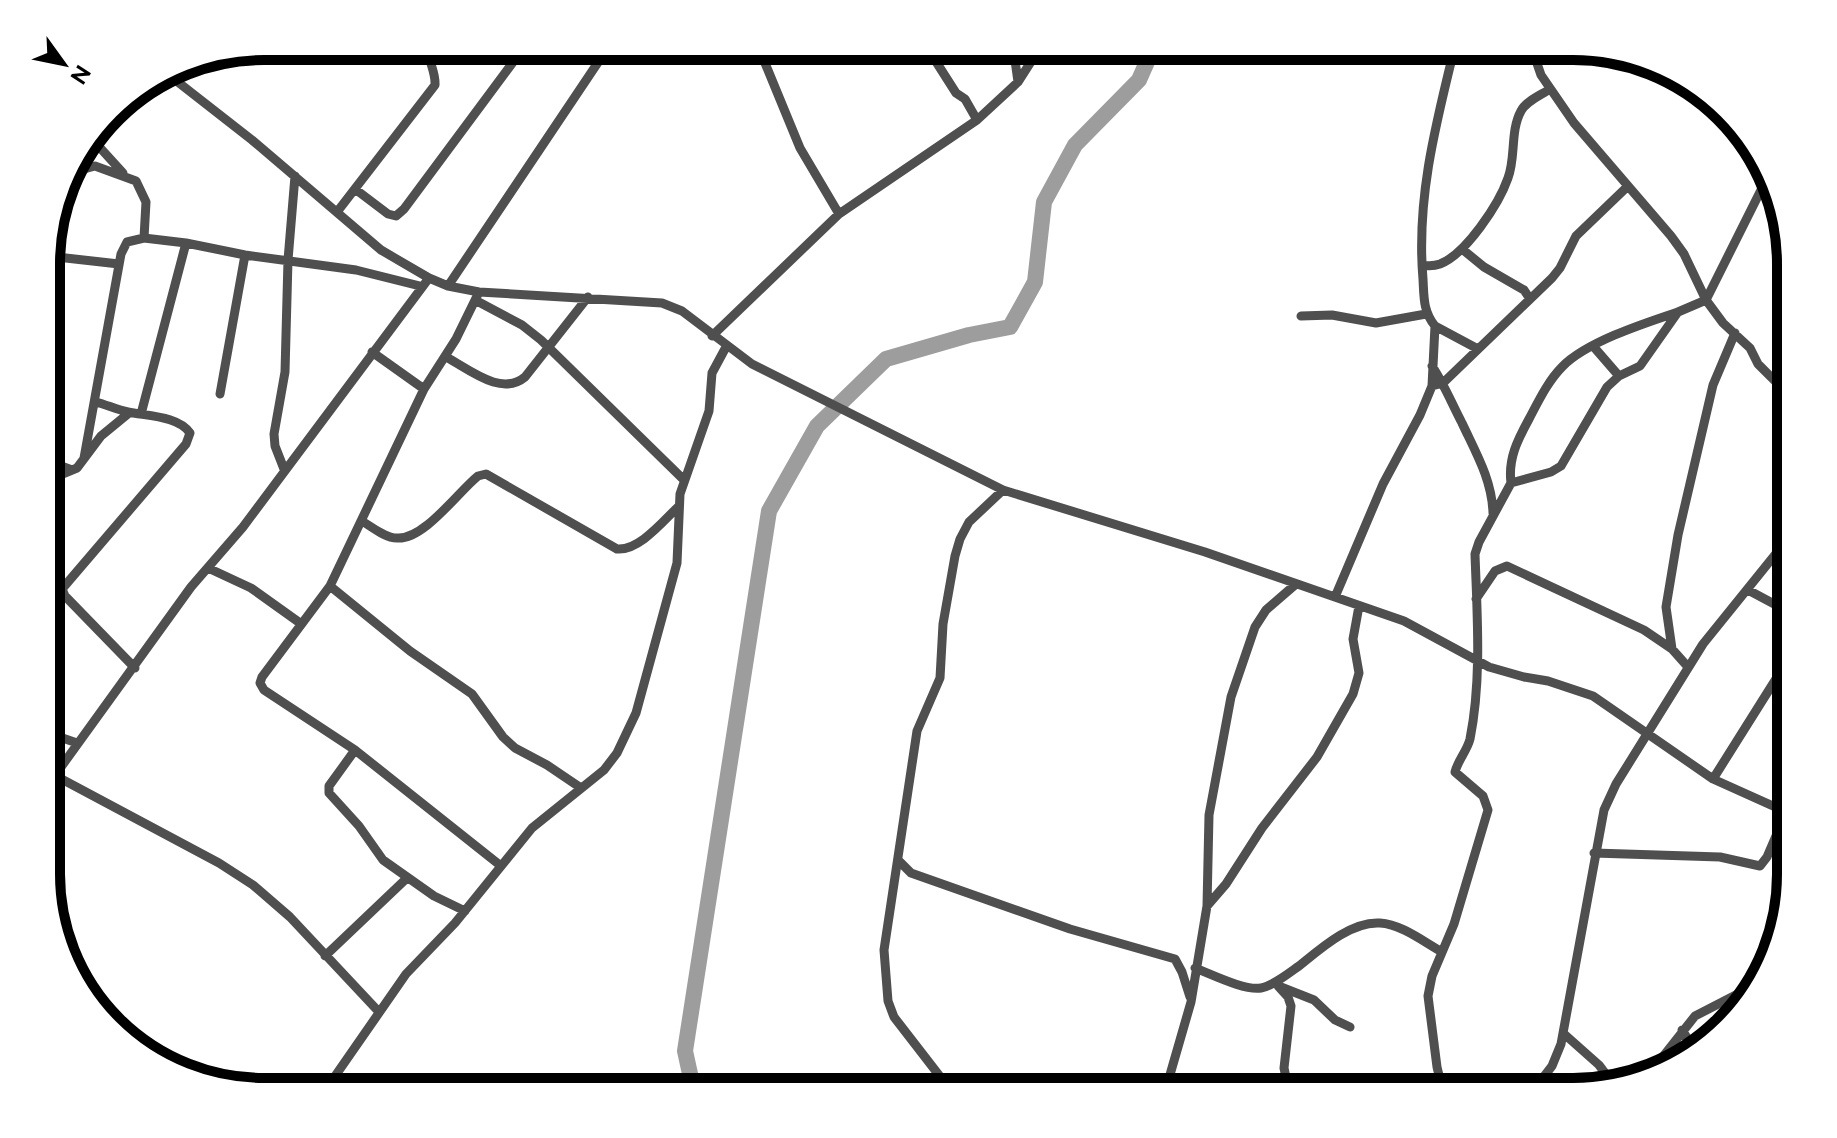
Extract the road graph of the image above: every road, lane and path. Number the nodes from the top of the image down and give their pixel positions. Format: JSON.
{"nodes":[{"id":1,"x":430,"y":60,"type":"edge"},
{"id":2,"x":515,"y":60,"type":"edge"},
{"id":3,"x":600,"y":60,"type":"edge"},
{"id":4,"x":764,"y":60,"type":"edge"},
{"id":5,"x":935,"y":60,"type":"edge"},
{"id":6,"x":1015,"y":60,"type":"edge"},
{"id":7,"x":1032,"y":60,"type":"edge"},
{"id":8,"x":1451,"y":60,"type":"edge"},
{"id":9,"x":1535,"y":60,"type":"edge"},
{"id":10,"x":175,"y":80,"type":"edge"},
{"id":11,"x":1018,"y":82,"type":"junction"},
{"id":12,"x":1550,"y":89,"type":"junction"},
{"id":13,"x":977,"y":120,"type":"junction"},
{"id":14,"x":98,"y":144,"type":"edge"},
{"id":15,"x":83,"y":169,"type":"edge"},
{"id":16,"x":295,"y":176,"type":"junction"},
{"id":17,"x":126,"y":177,"type":"junction"},
{"id":18,"x":1628,"y":186,"type":"junction"},
{"id":19,"x":355,"y":189,"type":"junction"},
{"id":20,"x":1762,"y":189,"type":"edge"},
{"id":21,"x":337,"y":212,"type":"junction"},
{"id":22,"x":839,"y":214,"type":"junction"},
{"id":23,"x":144,"y":238,"type":"junction"},
{"id":24,"x":186,"y":243,"type":"junction"},
{"id":25,"x":1462,"y":249,"type":"junction"},
{"id":26,"x":245,"y":255,"type":"junction"},
{"id":27,"x":61,"y":257,"type":"edge"},
{"id":28,"x":288,"y":260,"type":"junction"},
{"id":29,"x":119,"y":264,"type":"junction"},
{"id":30,"x":1422,"y":265,"type":"junction"},
{"id":31,"x":429,"y":278,"type":"junction"},
{"id":32,"x":420,"y":286,"type":"junction"},
{"id":33,"x":448,"y":286,"type":"junction"},
{"id":34,"x":477,"y":296,"type":"junction"},
{"id":35,"x":588,"y":297,"type":"junction"},
{"id":36,"x":1530,"y":299,"type":"junction"},
{"id":37,"x":1706,"y":300,"type":"junction"},
{"id":38,"x":1678,"y":312,"type":"junction"},
{"id":39,"x":1426,"y":314,"type":"junction"},
{"id":40,"x":1301,"y":316,"type":"dead end"},
{"id":41,"x":1435,"y":326,"type":"junction"},
{"id":42,"x":1735,"y":333,"type":"junction"},
{"id":43,"x":712,"y":336,"type":"junction"},
{"id":44,"x":1593,"y":346,"type":"junction"},
{"id":45,"x":549,"y":347,"type":"junction"},
{"id":46,"x":726,"y":347,"type":"junction"},
{"id":47,"x":1478,"y":349,"type":"junction"},
{"id":48,"x":372,"y":352,"type":"junction"},
{"id":49,"x":446,"y":357,"type":"junction"},
{"id":50,"x":1432,"y":366,"type":"junction"},
{"id":51,"x":1619,"y":376,"type":"junction"},
{"id":52,"x":1443,"y":383,"type":"junction"},
{"id":53,"x":1777,"y":383,"type":"edge"},
{"id":54,"x":1432,"y":386,"type":"junction"},
{"id":55,"x":424,"y":389,"type":"junction"},
{"id":56,"x":220,"y":394,"type":"dead end"},
{"id":57,"x":96,"y":402,"type":"junction"},
{"id":58,"x":129,"y":413,"type":"junction"},
{"id":59,"x":141,"y":414,"type":"junction"},
{"id":60,"x":84,"y":458,"type":"junction"},
{"id":61,"x":60,"y":466,"type":"edge"},
{"id":62,"x":284,"y":469,"type":"junction"},
{"id":63,"x":72,"y":470,"type":"junction"},
{"id":64,"x":60,"y":475,"type":"edge"},
{"id":65,"x":683,"y":479,"type":"junction"},
{"id":66,"x":1511,"y":483,"type":"junction"},
{"id":67,"x":1003,"y":490,"type":"junction"},
{"id":68,"x":678,"y":507,"type":"junction"},
{"id":69,"x":1493,"y":517,"type":"junction"},
{"id":70,"x":362,"y":521,"type":"junction"},
{"id":71,"x":1777,"y":553,"type":"edge"},
{"id":72,"x":208,"y":568,"type":"junction"},
{"id":73,"x":1296,"y":584,"type":"junction"},
{"id":74,"x":330,"y":586,"type":"junction"},
{"id":75,"x":1748,"y":590,"type":"junction"},
{"id":76,"x":1335,"y":597,"type":"junction"},
{"id":77,"x":1475,"y":601,"type":"junction"},
{"id":78,"x":1359,"y":606,"type":"junction"},
{"id":79,"x":1777,"y":606,"type":"edge"},
{"id":80,"x":300,"y":623,"type":"junction"},
{"id":81,"x":1672,"y":649,"type":"junction"},
{"id":82,"x":1477,"y":660,"type":"junction"},
{"id":83,"x":1688,"y":667,"type":"junction"},
{"id":84,"x":135,"y":668,"type":"junction"},
{"id":85,"x":1777,"y":677,"type":"edge"},
{"id":86,"x":1649,"y":735,"type":"junction"},
{"id":87,"x":60,"y":737,"type":"edge"},
{"id":88,"x":77,"y":743,"type":"junction"},
{"id":89,"x":355,"y":750,"type":"junction"},
{"id":90,"x":60,"y":767,"type":"edge"},
{"id":91,"x":60,"y":778,"type":"edge"},
{"id":92,"x":1713,"y":779,"type":"junction"},
{"id":93,"x":581,"y":788,"type":"junction"},
{"id":94,"x":1777,"y":808,"type":"edge"},
{"id":95,"x":1777,"y":836,"type":"edge"},
{"id":96,"x":1594,"y":853,"type":"junction"},
{"id":97,"x":899,"y":861,"type":"junction"},
{"id":98,"x":501,"y":866,"type":"junction"},
{"id":99,"x":407,"y":878,"type":"junction"},
{"id":100,"x":1207,"y":906,"type":"junction"},
{"id":101,"x":465,"y":911,"type":"junction"},
{"id":102,"x":1442,"y":952,"type":"junction"},
{"id":103,"x":325,"y":956,"type":"junction"},
{"id":104,"x":1195,"y":968,"type":"junction"},
{"id":105,"x":1274,"y":985,"type":"junction"},
{"id":106,"x":1738,"y":994,"type":"edge"},
{"id":107,"x":1191,"y":1002,"type":"junction"},
{"id":108,"x":379,"y":1012,"type":"junction"},
{"id":109,"x":1350,"y":1027,"type":"dead end"},
{"id":110,"x":1682,"y":1030,"type":"junction"},
{"id":111,"x":1563,"y":1033,"type":"junction"},
{"id":112,"x":1690,"y":1042,"type":"edge"},
{"id":113,"x":1661,"y":1058,"type":"edge"},
{"id":114,"x":1606,"y":1075,"type":"edge"},
{"id":115,"x":334,"y":1078,"type":"edge"},
{"id":116,"x":941,"y":1078,"type":"edge"},
{"id":117,"x":1169,"y":1078,"type":"edge"},
{"id":118,"x":1286,"y":1078,"type":"edge"},
{"id":119,"x":1440,"y":1078,"type":"edge"},
{"id":120,"x":1543,"y":1078,"type":"edge"}],
"edges":[{"from":1,"to":19,"type":"street"},
{"from":2,"to":19,"type":"street"},
{"from":3,"to":33,"type":"street"},
{"from":4,"to":22,"type":"street"},
{"from":5,"to":13,"type":"street"},
{"from":6,"to":11,"type":"street"},
{"from":7,"to":11,"type":"street"},
{"from":8,"to":30,"type":"street"},
{"from":9,"to":12,"type":"street"},
{"from":10,"to":16,"type":"street"},
{"from":11,"to":13,"type":"street"},
{"from":12,"to":18,"type":"street"},
{"from":12,"to":25,"type":"street"},
{"from":13,"to":22,"type":"street"},
{"from":14,"to":17,"type":"street"},
{"from":15,"to":17,"type":"street"},
{"from":16,"to":21,"type":"street"},
{"from":16,"to":28,"type":"street"},
{"from":17,"to":23,"type":"street"},
{"from":18,"to":36,"type":"street"},
{"from":18,"to":37,"type":"street"},
{"from":19,"to":21,"type":"street"},
{"from":20,"to":37,"type":"street"},
{"from":21,"to":31,"type":"street"},
{"from":22,"to":43,"type":"street"},
{"from":23,"to":24,"type":"street"},
{"from":23,"to":29,"type":"street"},
{"from":24,"to":26,"type":"street"},
{"from":24,"to":59,"type":"street"},
{"from":25,"to":30,"type":"street"},
{"from":25,"to":36,"type":"street"},
{"from":26,"to":28,"type":"street"},
{"from":26,"to":56,"type":"street"},
{"from":27,"to":29,"type":"street"},
{"from":28,"to":32,"type":"street"},
{"from":28,"to":62,"type":"street"},
{"from":29,"to":57,"type":"street"},
{"from":30,"to":39,"type":"street"},
{"from":31,"to":32,"type":"street"},
{"from":31,"to":33,"type":"street"},
{"from":32,"to":48,"type":"street"},
{"from":33,"to":34,"type":"street"},
{"from":34,"to":35,"type":"street"},
{"from":34,"to":45,"type":"street"},
{"from":34,"to":49,"type":"street"},
{"from":35,"to":43,"type":"street"},
{"from":35,"to":45,"type":"street"},
{"from":36,"to":47,"type":"street"},
{"from":37,"to":38,"type":"street"},
{"from":37,"to":42,"type":"street"},
{"from":38,"to":44,"type":"street"},
{"from":38,"to":51,"type":"street"},
{"from":39,"to":40,"type":"street"},
{"from":39,"to":41,"type":"street"},
{"from":41,"to":47,"type":"street"},
{"from":41,"to":50,"type":"street"},
{"from":42,"to":53,"type":"street"},
{"from":42,"to":81,"type":"street"},
{"from":43,"to":46,"type":"street"},
{"from":44,"to":51,"type":"street"},
{"from":44,"to":66,"type":"street"},
{"from":45,"to":49,"type":"street"},
{"from":45,"to":65,"type":"street"},
{"from":46,"to":65,"type":"street"},
{"from":46,"to":67,"type":"street"},
{"from":47,"to":52,"type":"street"},
{"from":48,"to":55,"type":"street"},
{"from":48,"to":62,"type":"street"},
{"from":49,"to":55,"type":"street"},
{"from":50,"to":52,"type":"street"},
{"from":50,"to":54,"type":"street"},
{"from":51,"to":66,"type":"street"},
{"from":52,"to":54,"type":"street"},
{"from":52,"to":69,"type":"street"},
{"from":54,"to":76,"type":"street"},
{"from":55,"to":70,"type":"street"},
{"from":57,"to":58,"type":"street"},
{"from":57,"to":60,"type":"street"},
{"from":58,"to":59,"type":"street"},
{"from":58,"to":60,"type":"street"},
{"from":59,"to":84,"type":"street"},
{"from":60,"to":63,"type":"street"},
{"from":61,"to":63,"type":"street"},
{"from":62,"to":72,"type":"street"},
{"from":63,"to":64,"type":"street"},
{"from":65,"to":68,"type":"street"},
{"from":66,"to":69,"type":"street"},
{"from":67,"to":73,"type":"street"},
{"from":67,"to":97,"type":"street"},
{"from":68,"to":70,"type":"street"},
{"from":68,"to":93,"type":"street"},
{"from":69,"to":77,"type":"street"},
{"from":70,"to":74,"type":"street"},
{"from":71,"to":75,"type":"street"},
{"from":72,"to":80,"type":"street"},
{"from":72,"to":84,"type":"street"},
{"from":73,"to":76,"type":"street"},
{"from":73,"to":100,"type":"street"},
{"from":74,"to":80,"type":"street"},
{"from":74,"to":93,"type":"street"},
{"from":75,"to":79,"type":"street"},
{"from":75,"to":83,"type":"street"},
{"from":76,"to":78,"type":"street"},
{"from":77,"to":81,"type":"street"},
{"from":77,"to":82,"type":"street"},
{"from":78,"to":82,"type":"street"},
{"from":78,"to":100,"type":"street"},
{"from":80,"to":89,"type":"street"},
{"from":81,"to":83,"type":"street"},
{"from":82,"to":86,"type":"street"},
{"from":82,"to":102,"type":"street"},
{"from":83,"to":86,"type":"street"},
{"from":84,"to":88,"type":"street"},
{"from":85,"to":92,"type":"street"},
{"from":86,"to":92,"type":"street"},
{"from":86,"to":96,"type":"street"},
{"from":87,"to":88,"type":"street"},
{"from":88,"to":90,"type":"street"},
{"from":89,"to":98,"type":"street"},
{"from":89,"to":99,"type":"street"},
{"from":91,"to":103,"type":"street"},
{"from":92,"to":94,"type":"street"},
{"from":93,"to":98,"type":"street"},
{"from":95,"to":96,"type":"street"},
{"from":96,"to":111,"type":"street"},
{"from":97,"to":107,"type":"street"},
{"from":97,"to":116,"type":"street"},
{"from":98,"to":101,"type":"street"},
{"from":99,"to":101,"type":"street"},
{"from":99,"to":103,"type":"street"},
{"from":100,"to":104,"type":"street"},
{"from":101,"to":108,"type":"street"},
{"from":102,"to":105,"type":"street"},
{"from":102,"to":119,"type":"street"},
{"from":103,"to":108,"type":"street"},
{"from":104,"to":105,"type":"street"},
{"from":104,"to":107,"type":"street"},
{"from":105,"to":109,"type":"street"},
{"from":105,"to":118,"type":"street"},
{"from":106,"to":110,"type":"street"},
{"from":107,"to":117,"type":"street"},
{"from":108,"to":115,"type":"street"},
{"from":110,"to":112,"type":"street"},
{"from":110,"to":113,"type":"street"},
{"from":111,"to":114,"type":"street"},
{"from":111,"to":120,"type":"street"}]}
